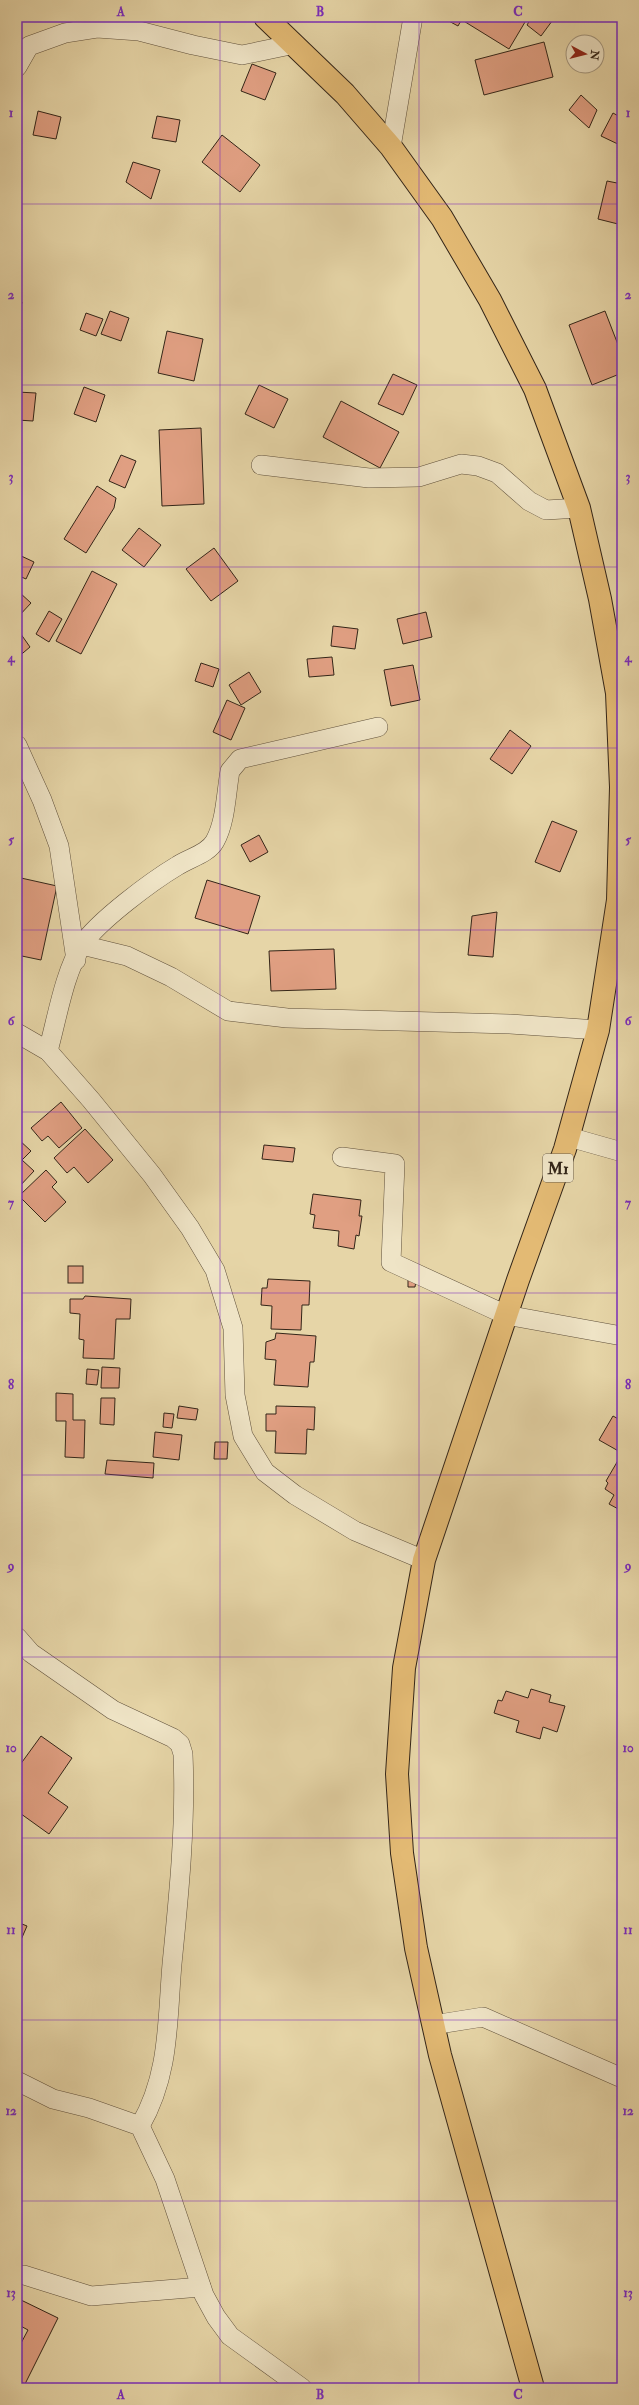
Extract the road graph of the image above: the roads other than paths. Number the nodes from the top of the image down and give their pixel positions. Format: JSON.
{"nodes":[{"id":1,"x":265,"y":17,"type":"edge"},
{"id":2,"x":414,"y":17,"type":"edge"},
{"id":3,"x":295,"y":44,"type":"junction"},
{"id":4,"x":23,"y":45,"type":"edge"},
{"id":5,"x":17,"y":67,"type":"edge"},
{"id":6,"x":391,"y":147,"type":"junction"},
{"id":7,"x":261,"y":465,"type":"dead end"},
{"id":8,"x":579,"y":508,"type":"junction"},
{"id":9,"x":378,"y":727,"type":"dead end"},
{"id":10,"x":17,"y":745,"type":"edge"},
{"id":11,"x":79,"y":952,"type":"junction"},
{"id":12,"x":615,"y":960,"type":"edge"},
{"id":13,"x":598,"y":1030,"type":"junction"},
{"id":14,"x":17,"y":1033,"type":"edge"},
{"id":15,"x":48,"y":1051,"type":"junction"},
{"id":16,"x":569,"y":1137,"type":"junction"},
{"id":17,"x":622,"y":1152,"type":"edge"},
{"id":18,"x":342,"y":1157,"type":"dead end"},
{"id":19,"x":506,"y":1315,"type":"junction"},
{"id":20,"x":622,"y":1336,"type":"edge"},
{"id":21,"x":424,"y":1560,"type":"junction"},
{"id":22,"x":17,"y":1637,"type":"edge"},
{"id":23,"x":433,"y":2025,"type":"junction"},
{"id":24,"x":622,"y":2078,"type":"edge"},
{"id":25,"x":17,"y":2081,"type":"edge"},
{"id":26,"x":140,"y":2126,"type":"junction"},
{"id":27,"x":24,"y":2275,"type":"dead end"},
{"id":28,"x":201,"y":2287,"type":"junction"},
{"id":29,"x":302,"y":2388,"type":"edge"},
{"id":30,"x":533,"y":2388,"type":"edge"}],
"edges":[{"from":1,"to":3,"type":"highway","number":"M1"},
{"from":2,"to":6,"type":"street"},
{"from":3,"to":4,"type":"street"},
{"from":3,"to":6,"type":"highway","number":"M1"},
{"from":4,"to":5,"type":"street"},
{"from":6,"to":8,"type":"highway","number":"M1"},
{"from":7,"to":8,"type":"street"},
{"from":8,"to":12,"type":"highway","number":"M1"},
{"from":9,"to":11,"type":"street"},
{"from":10,"to":11,"type":"street"},
{"from":11,"to":13,"type":"street"},
{"from":11,"to":15,"type":"street"},
{"from":12,"to":13,"type":"highway","number":"M1"},
{"from":13,"to":16,"type":"highway","number":"M1"},
{"from":14,"to":15,"type":"street"},
{"from":15,"to":21,"type":"street"},
{"from":16,"to":17,"type":"street"},
{"from":16,"to":19,"type":"highway","number":"M1"},
{"from":18,"to":19,"type":"street"},
{"from":19,"to":20,"type":"street"},
{"from":19,"to":21,"type":"highway","number":"M1"},
{"from":21,"to":23,"type":"highway","number":"M1"},
{"from":22,"to":26,"type":"street"},
{"from":23,"to":24,"type":"street"},
{"from":23,"to":30,"type":"highway","number":"M1"},
{"from":25,"to":26,"type":"street"},
{"from":26,"to":28,"type":"street"},
{"from":27,"to":28,"type":"street"},
{"from":28,"to":29,"type":"street"}]}
